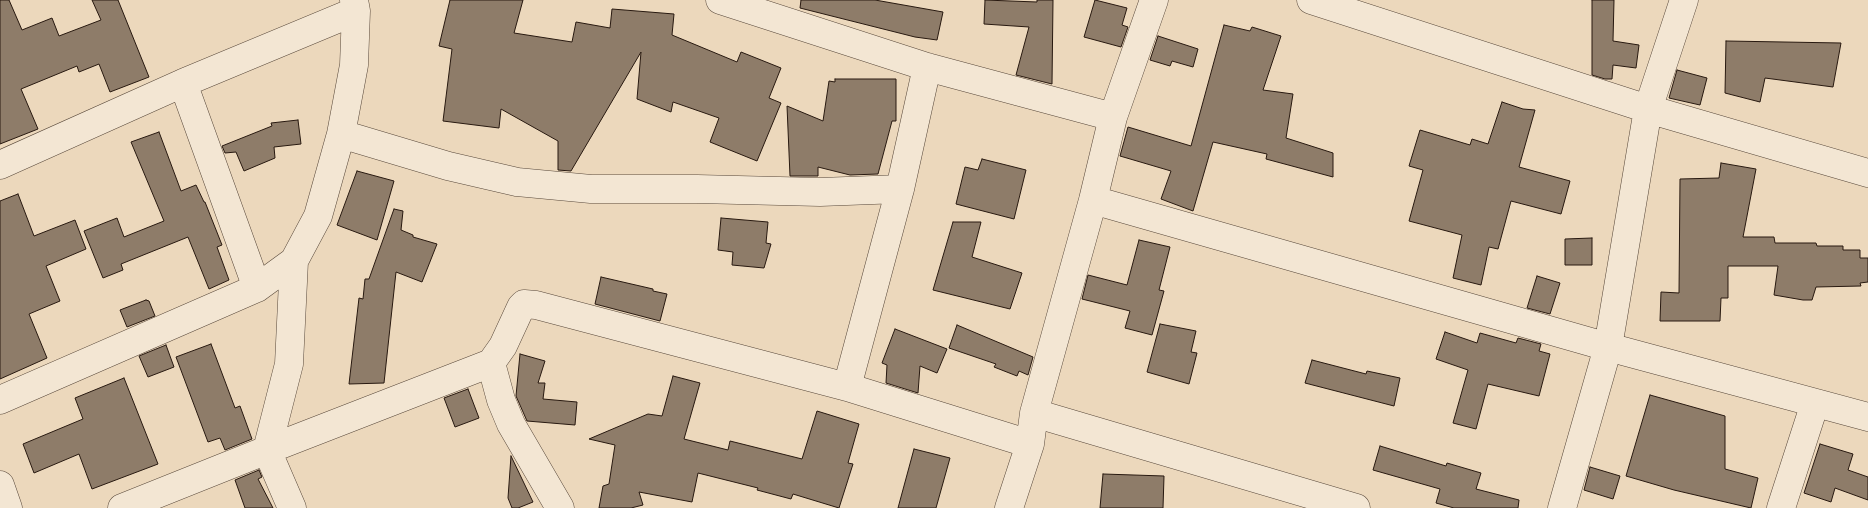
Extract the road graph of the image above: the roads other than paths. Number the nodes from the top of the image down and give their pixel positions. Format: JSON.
{"nodes":[{"id":1,"x":720,"y":0,"type":"edge"},
{"id":2,"x":1154,"y":0,"type":"edge"},
{"id":3,"x":1311,"y":0,"type":"edge"},
{"id":4,"x":1684,"y":0,"type":"edge"},
{"id":5,"x":355,"y":6,"type":"edge"},
{"id":6,"x":927,"y":67,"type":"junction"},
{"id":7,"x":183,"y":83,"type":"junction"},
{"id":8,"x":1648,"y":110,"type":"junction"},
{"id":9,"x":1113,"y":117,"type":"junction"},
{"id":10,"x":341,"y":134,"type":"junction"},
{"id":11,"x":0,"y":165,"type":"edge"},
{"id":12,"x":1868,"y":172,"type":"edge"},
{"id":13,"x":900,"y":189,"type":"junction"},
{"id":14,"x":1093,"y":200,"type":"junction"},
{"id":15,"x":294,"y":261,"type":"junction"},
{"id":16,"x":258,"y":288,"type":"junction"},
{"id":17,"x":1608,"y":347,"type":"junction"},
{"id":18,"x":491,"y":363,"type":"junction"},
{"id":19,"x":847,"y":387,"type":"junction"},
{"id":20,"x":0,"y":400,"type":"edge"},
{"id":21,"x":1815,"y":403,"type":"junction"},
{"id":22,"x":1034,"y":413,"type":"junction"},
{"id":23,"x":1868,"y":417,"type":"edge"},
{"id":24,"x":1030,"y":444,"type":"junction"},
{"id":25,"x":267,"y":450,"type":"junction"},
{"id":26,"x":0,"y":485,"type":"edge"},
{"id":27,"x":1329,"y":504,"type":"edge"},
{"id":28,"x":8,"y":508,"type":"edge"},
{"id":29,"x":122,"y":508,"type":"edge"},
{"id":30,"x":292,"y":508,"type":"edge"},
{"id":31,"x":560,"y":508,"type":"edge"},
{"id":32,"x":1008,"y":508,"type":"edge"},
{"id":33,"x":1356,"y":508,"type":"edge"},
{"id":34,"x":1562,"y":508,"type":"edge"},
{"id":35,"x":1781,"y":508,"type":"edge"}],
"edges":[{"from":1,"to":6,"type":"street"},
{"from":2,"to":9,"type":"street"},
{"from":3,"to":8,"type":"street"},
{"from":4,"to":8,"type":"street"},
{"from":5,"to":7,"type":"street"},
{"from":5,"to":10,"type":"street"},
{"from":6,"to":9,"type":"street"},
{"from":6,"to":13,"type":"street"},
{"from":7,"to":11,"type":"street"},
{"from":7,"to":16,"type":"street"},
{"from":8,"to":12,"type":"street"},
{"from":8,"to":17,"type":"street"},
{"from":9,"to":14,"type":"street"},
{"from":10,"to":13,"type":"street"},
{"from":10,"to":15,"type":"street"},
{"from":13,"to":19,"type":"street"},
{"from":14,"to":17,"type":"street"},
{"from":14,"to":22,"type":"street"},
{"from":15,"to":16,"type":"street"},
{"from":15,"to":25,"type":"street"},
{"from":16,"to":20,"type":"street"},
{"from":17,"to":21,"type":"street"},
{"from":17,"to":34,"type":"street"},
{"from":18,"to":19,"type":"street"},
{"from":18,"to":25,"type":"street"},
{"from":18,"to":31,"type":"street"},
{"from":19,"to":24,"type":"street"},
{"from":21,"to":23,"type":"street"},
{"from":21,"to":35,"type":"street"},
{"from":22,"to":24,"type":"street"},
{"from":22,"to":27,"type":"street"},
{"from":24,"to":32,"type":"street"},
{"from":25,"to":29,"type":"street"},
{"from":25,"to":30,"type":"street"},
{"from":26,"to":28,"type":"street"},
{"from":27,"to":33,"type":"street"}]}
